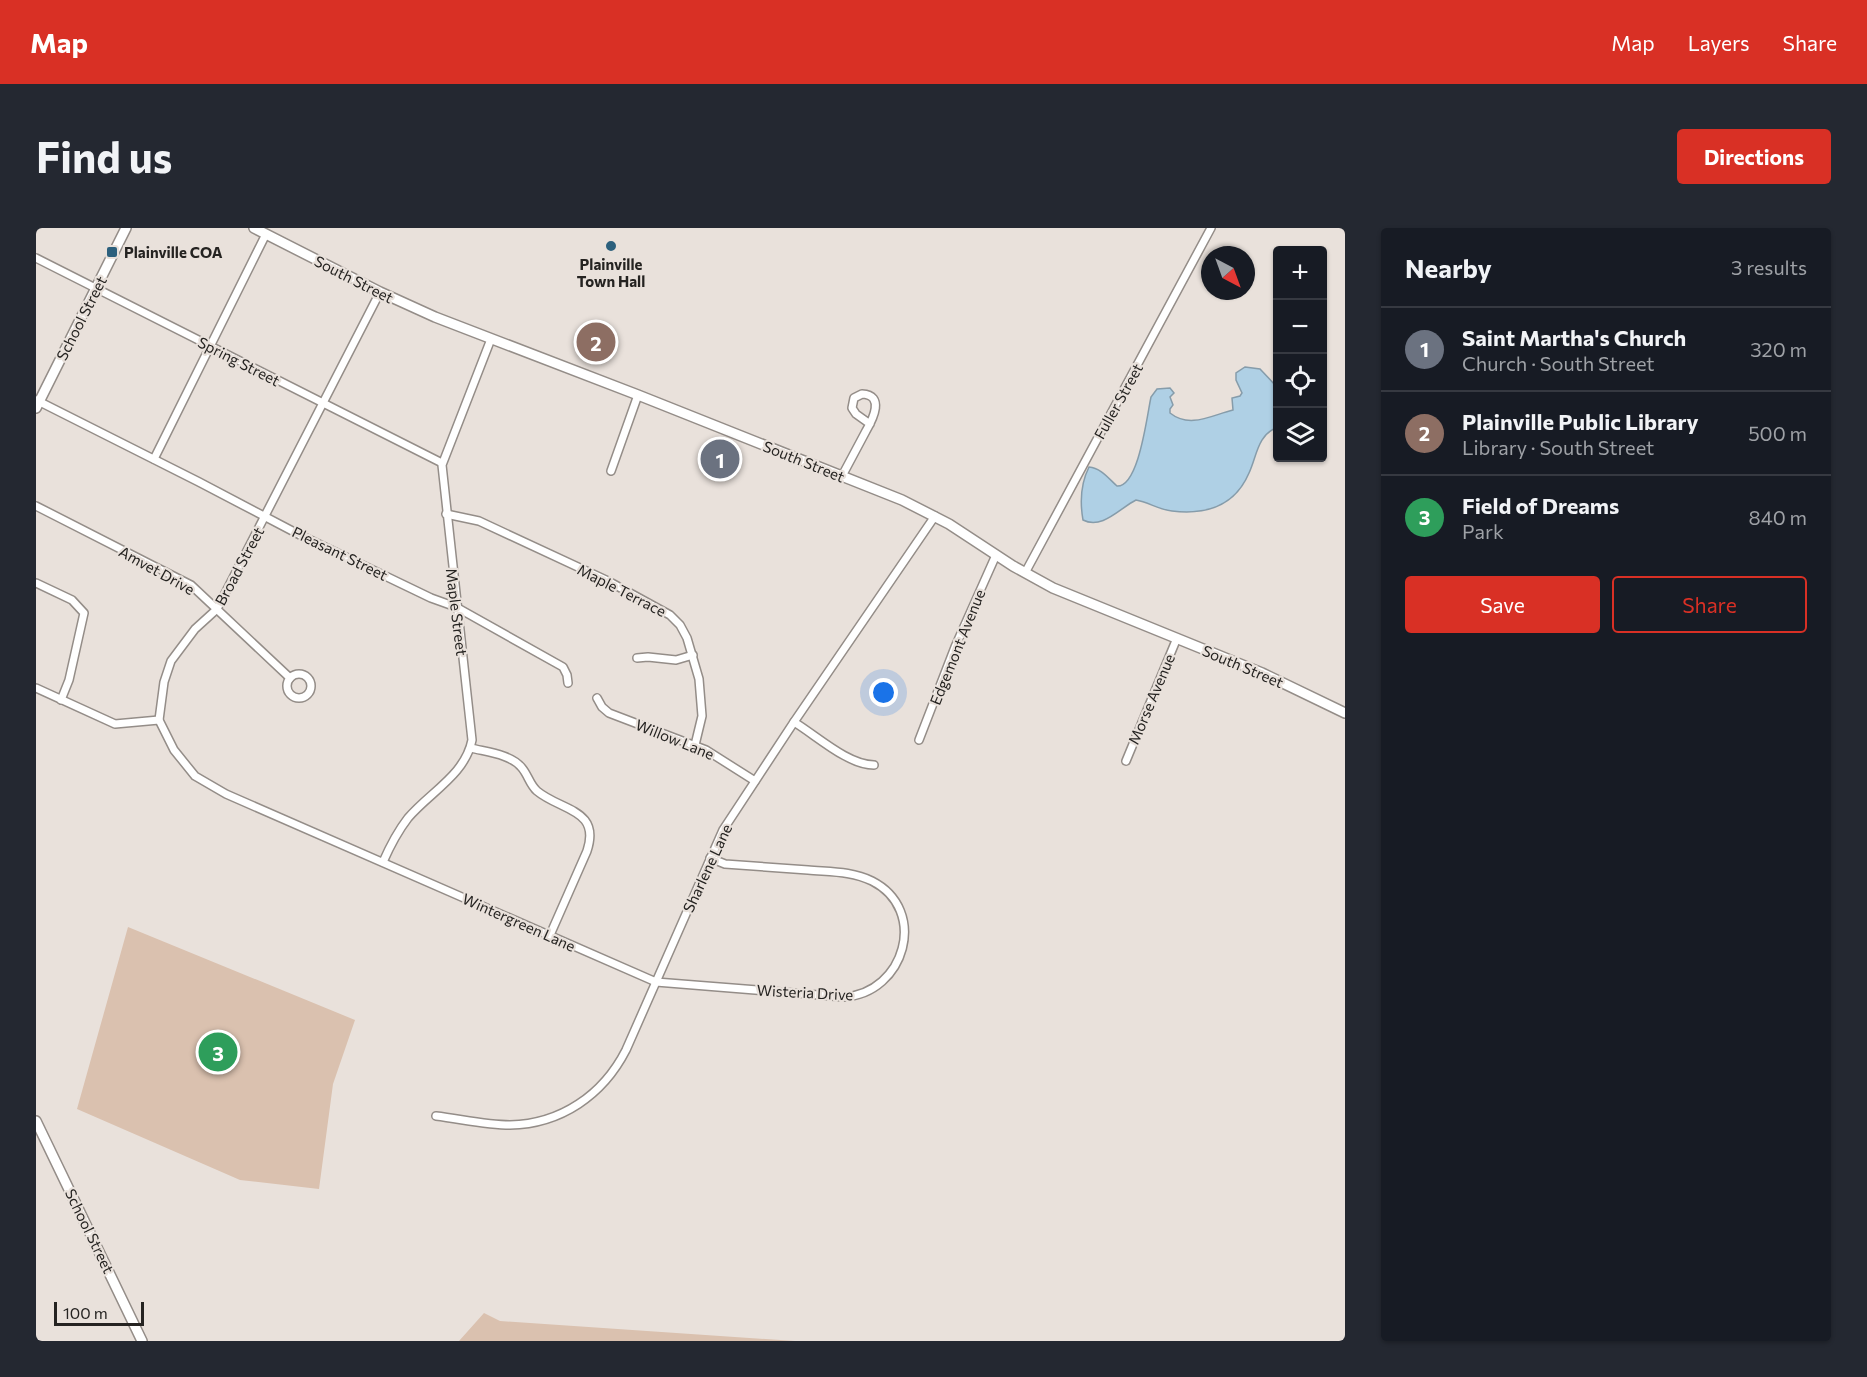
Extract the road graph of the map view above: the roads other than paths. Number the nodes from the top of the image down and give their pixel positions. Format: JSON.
{"nodes":[{"id":1,"x":126,"y":228,"type":"edge"},
{"id":2,"x":254,"y":228,"type":"edge"},
{"id":3,"x":1211,"y":228,"type":"edge"},
{"id":4,"x":266,"y":234,"type":"junction"},
{"id":5,"x":36,"y":258,"type":"edge"},
{"id":6,"x":96,"y":288,"type":"junction"},
{"id":7,"x":380,"y":292,"type":"junction"},
{"id":8,"x":491,"y":339,"type":"junction"},
{"id":9,"x":210,"y":346,"type":"junction"},
{"id":10,"x":638,"y":395,"type":"junction"},
{"id":11,"x":37,"y":403,"type":"edge"},
{"id":12,"x":324,"y":404,"type":"junction"},
{"id":13,"x":870,"y":424,"type":"junction"},
{"id":14,"x":154,"y":459,"type":"junction"},
{"id":15,"x":442,"y":463,"type":"junction"},
{"id":16,"x":611,"y":471,"type":"dead end"},
{"id":17,"x":842,"y":476,"type":"junction"},
{"id":18,"x":36,"y":506,"type":"edge"},
{"id":19,"x":446,"y":514,"type":"junction"},
{"id":20,"x":266,"y":516,"type":"junction"},
{"id":21,"x":935,"y":516,"type":"junction"},
{"id":22,"x":996,"y":555,"type":"junction"},
{"id":23,"x":1025,"y":573,"type":"junction"},
{"id":24,"x":36,"y":583,"type":"edge"},
{"id":25,"x":456,"y":607,"type":"junction"},
{"id":26,"x":217,"y":609,"type":"junction"},
{"id":27,"x":1177,"y":638,"type":"junction"},
{"id":28,"x":693,"y":655,"type":"junction"},
{"id":29,"x":637,"y":658,"type":"dead end"},
{"id":30,"x":290,"y":678,"type":"dead end"},
{"id":31,"x":568,"y":683,"type":"dead end"},
{"id":32,"x":36,"y":688,"type":"edge"},
{"id":33,"x":597,"y":698,"type":"dead end"},
{"id":34,"x":61,"y":700,"type":"junction"},
{"id":35,"x":1344,"y":711,"type":"edge"},
{"id":36,"x":159,"y":720,"type":"junction"},
{"id":37,"x":794,"y":722,"type":"junction"},
{"id":38,"x":919,"y":740,"type":"dead end"},
{"id":39,"x":695,"y":745,"type":"junction"},
{"id":40,"x":471,"y":748,"type":"junction"},
{"id":41,"x":1126,"y":760,"type":"dead end"},
{"id":42,"x":874,"y":765,"type":"dead end"},
{"id":43,"x":755,"y":781,"type":"junction"},
{"id":44,"x":710,"y":858,"type":"junction"},
{"id":45,"x":383,"y":862,"type":"junction"},
{"id":46,"x":550,"y":935,"type":"junction"},
{"id":47,"x":656,"y":982,"type":"junction"},
{"id":48,"x":436,"y":1116,"type":"dead end"},
{"id":49,"x":36,"y":1121,"type":"edge"},
{"id":50,"x":142,"y":1341,"type":"edge"}],
"edges":[{"from":1,"to":6,"type":"main road","name":"School Street"},
{"from":2,"to":4,"type":"main road","name":"South Street"},
{"from":3,"to":23,"type":"street","name":"Fuller Street"},
{"from":4,"to":7,"type":"main road","name":"South Street"},
{"from":4,"to":9,"type":"street"},
{"from":5,"to":6,"type":"street","name":"Spring Street"},
{"from":6,"to":9,"type":"street","name":"Spring Street"},
{"from":6,"to":11,"type":"main road","name":"School Street"},
{"from":7,"to":8,"type":"main road","name":"South Street"},
{"from":7,"to":12,"type":"street","name":"Broad Street"},
{"from":8,"to":10,"type":"main road","name":"South Street"},
{"from":8,"to":15,"type":"street","name":"Maple Street"},
{"from":9,"to":12,"type":"street","name":"Spring Street"},
{"from":9,"to":14,"type":"street"},
{"from":10,"to":16,"type":"street"},
{"from":10,"to":17,"type":"main road","name":"South Street"},
{"from":11,"to":14,"type":"street","name":"Pleasant Street"},
{"from":12,"to":15,"type":"street","name":"Spring Street"},
{"from":12,"to":20,"type":"street","name":"Broad Street"},
{"from":13,"to":13,"type":"street"},
{"from":13,"to":17,"type":"street"},
{"from":14,"to":20,"type":"street","name":"Pleasant Street"},
{"from":15,"to":19,"type":"street","name":"Maple Street"},
{"from":17,"to":21,"type":"main road","name":"South Street"},
{"from":18,"to":26,"type":"street","name":"Amvet Drive"},
{"from":19,"to":25,"type":"street","name":"Maple Street"},
{"from":19,"to":28,"type":"street","name":"Maple Terrace"},
{"from":20,"to":25,"type":"street","name":"Pleasant Street"},
{"from":20,"to":26,"type":"street","name":"Broad Street"},
{"from":21,"to":22,"type":"main road","name":"South Street"},
{"from":21,"to":37,"type":"street","name":"Sharlene Lane"},
{"from":22,"to":23,"type":"main road","name":"South Street"},
{"from":22,"to":38,"type":"street","name":"Edgemont Avenue"},
{"from":23,"to":27,"type":"main road","name":"South Street"},
{"from":24,"to":34,"type":"street"},
{"from":25,"to":31,"type":"street","name":"Pleasant Street"},
{"from":25,"to":40,"type":"street","name":"Maple Street"},
{"from":26,"to":30,"type":"street","name":"Amvet Drive"},
{"from":26,"to":36,"type":"street","name":"Broad Street"},
{"from":27,"to":35,"type":"main road","name":"South Street"},
{"from":27,"to":41,"type":"street","name":"Morse Avenue"},
{"from":28,"to":29,"type":"street"},
{"from":28,"to":39,"type":"street","name":"Maple Terrace"},
{"from":32,"to":34,"type":"street"},
{"from":33,"to":39,"type":"street","name":"Willow Lane"},
{"from":34,"to":36,"type":"street"},
{"from":36,"to":45,"type":"street"},
{"from":37,"to":42,"type":"street"},
{"from":37,"to":43,"type":"street","name":"Sharlene Lane"},
{"from":39,"to":43,"type":"street","name":"Willow Lane"},
{"from":40,"to":45,"type":"street"},
{"from":40,"to":46,"type":"street"},
{"from":43,"to":44,"type":"street","name":"Sharlene Lane"},
{"from":44,"to":47,"type":"street","name":"Sharlene Lane"},
{"from":44,"to":47,"type":"street","name":"Wisteria Drive"},
{"from":45,"to":46,"type":"street","name":"Wintergreen Lane"},
{"from":46,"to":47,"type":"street","name":"Wintergreen Lane"},
{"from":47,"to":48,"type":"street","name":"Sharlene Lane"},
{"from":49,"to":50,"type":"main road","name":"School Street"}]}
